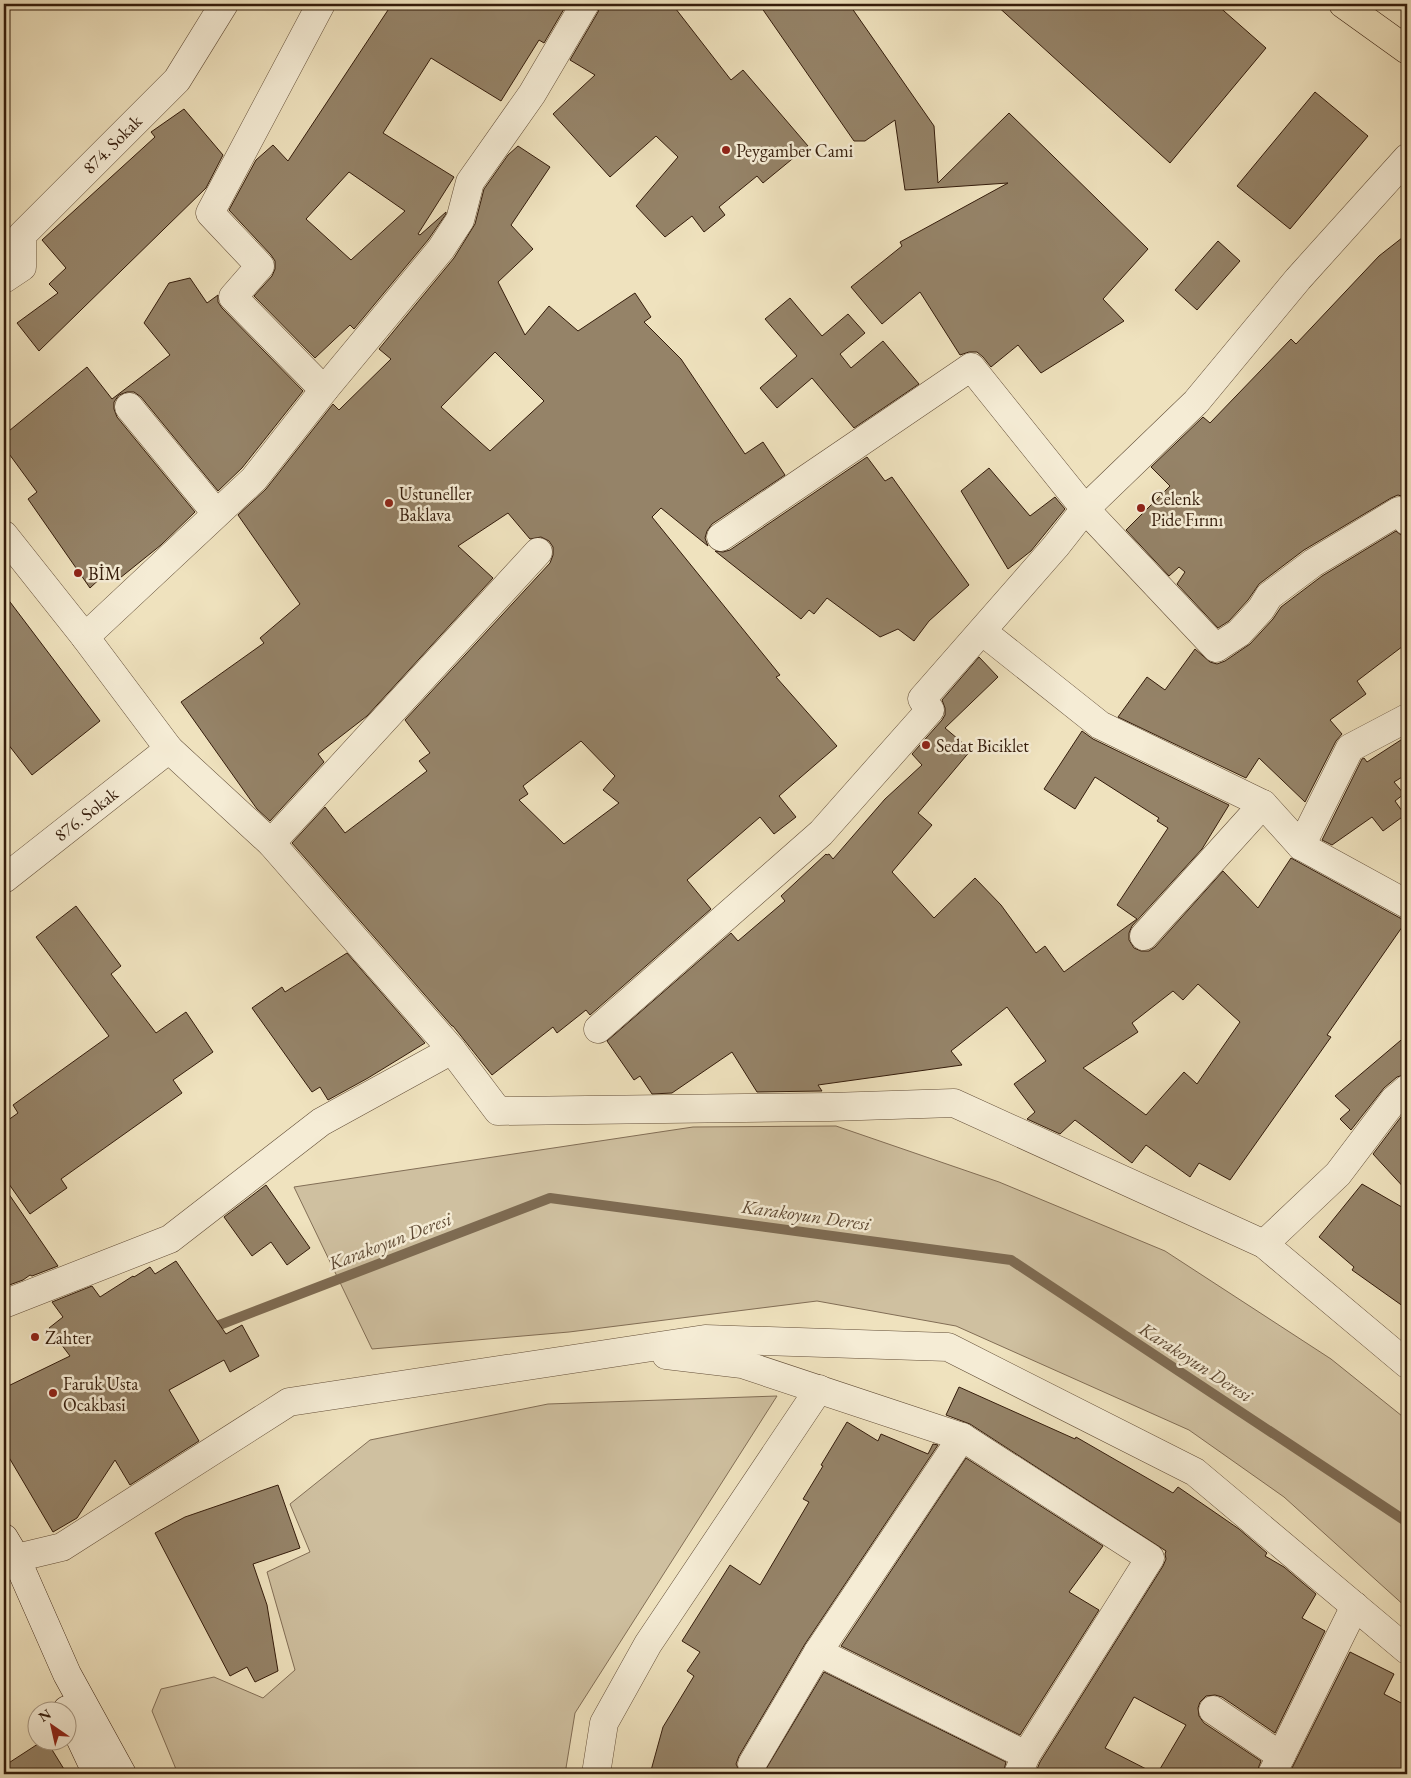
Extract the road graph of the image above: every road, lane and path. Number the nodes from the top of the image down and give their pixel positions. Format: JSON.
{"nodes":[{"id":1,"x":224,"y":4,"type":"edge"},
{"id":2,"x":321,"y":4,"type":"edge"},
{"id":3,"x":585,"y":4,"type":"edge"},
{"id":4,"x":1343,"y":4,"type":"edge"},
{"id":5,"x":1407,"y":50,"type":"edge"},
{"id":6,"x":1407,"y":158,"type":"edge"},
{"id":7,"x":4,"y":278,"type":"edge"},
{"id":8,"x":324,"y":390,"type":"junction"},
{"id":9,"x":129,"y":407,"type":"dead end"},
{"id":10,"x":1085,"y":509,"type":"junction"},
{"id":11,"x":216,"y":513,"type":"junction"},
{"id":12,"x":1407,"y":521,"type":"edge"},
{"id":13,"x":4,"y":535,"type":"edge"},
{"id":14,"x":721,"y":537,"type":"dead end"},
{"id":15,"x":538,"y":552,"type":"dead end"},
{"id":16,"x":983,"y":632,"type":"junction"},
{"id":17,"x":85,"y":637,"type":"junction"},
{"id":18,"x":1407,"y":718,"type":"edge"},
{"id":19,"x":169,"y":749,"type":"junction"},
{"id":20,"x":1263,"y":804,"type":"junction"},
{"id":21,"x":272,"y":844,"type":"junction"},
{"id":22,"x":1301,"y":846,"type":"junction"},
{"id":23,"x":4,"y":879,"type":"edge"},
{"id":24,"x":1407,"y":904,"type":"edge"},
{"id":25,"x":1144,"y":936,"type":"dead end"},
{"id":26,"x":598,"y":1029,"type":"dead end"},
{"id":27,"x":452,"y":1050,"type":"junction"},
{"id":28,"x":1407,"y":1089,"type":"edge"},
{"id":29,"x":1264,"y":1244,"type":"junction"},
{"id":30,"x":4,"y":1304,"type":"edge"},
{"id":31,"x":630,"y":1350,"type":"junction"},
{"id":32,"x":1407,"y":1364,"type":"edge"},
{"id":33,"x":819,"y":1389,"type":"junction"},
{"id":34,"x":962,"y":1437,"type":"junction"},
{"id":35,"x":8,"y":1556,"type":"edge"},
{"id":36,"x":1355,"y":1606,"type":"junction"},
{"id":37,"x":1407,"y":1650,"type":"edge"},
{"id":38,"x":818,"y":1652,"type":"junction"},
{"id":39,"x":1213,"y":1710,"type":"dead end"},
{"id":40,"x":752,"y":1764,"type":"dead end"},
{"id":41,"x":1022,"y":1765,"type":"edge"},
{"id":42,"x":1277,"y":1765,"type":"edge"},
{"id":43,"x":97,"y":1774,"type":"edge"},
{"id":44,"x":122,"y":1774,"type":"edge"},
{"id":45,"x":596,"y":1774,"type":"edge"}],
"edges":[{"from":1,"to":7,"type":"street","name":"874. Sokak"},
{"from":2,"to":8,"type":"street"},
{"from":3,"to":8,"type":"street"},
{"from":4,"to":5,"type":"main road"},
{"from":6,"to":10,"type":"street"},
{"from":8,"to":11,"type":"street"},
{"from":9,"to":11,"type":"street"},
{"from":10,"to":12,"type":"street"},
{"from":10,"to":14,"type":"street"},
{"from":10,"to":16,"type":"street"},
{"from":11,"to":17,"type":"street"},
{"from":13,"to":17,"type":"street"},
{"from":15,"to":21,"type":"street"},
{"from":16,"to":20,"type":"street"},
{"from":16,"to":26,"type":"street"},
{"from":17,"to":19,"type":"street"},
{"from":18,"to":22,"type":"street"},
{"from":19,"to":21,"type":"street"},
{"from":19,"to":23,"type":"street","name":"876. Sokak"},
{"from":20,"to":22,"type":"street"},
{"from":20,"to":25,"type":"street"},
{"from":21,"to":27,"type":"street"},
{"from":22,"to":24,"type":"street"},
{"from":27,"to":29,"type":"street"},
{"from":27,"to":30,"type":"street"},
{"from":28,"to":29,"type":"street"},
{"from":29,"to":32,"type":"street"},
{"from":31,"to":33,"type":"street"},
{"from":31,"to":35,"type":"street"},
{"from":31,"to":36,"type":"street"},
{"from":33,"to":34,"type":"street"},
{"from":33,"to":45,"type":"street"},
{"from":34,"to":38,"type":"street"},
{"from":34,"to":41,"type":"street"},
{"from":35,"to":43,"type":"street"},
{"from":35,"to":44,"type":"street"},
{"from":36,"to":37,"type":"street"},
{"from":36,"to":42,"type":"street"},
{"from":38,"to":40,"type":"street"},
{"from":38,"to":41,"type":"street"},
{"from":39,"to":42,"type":"street"}]}
